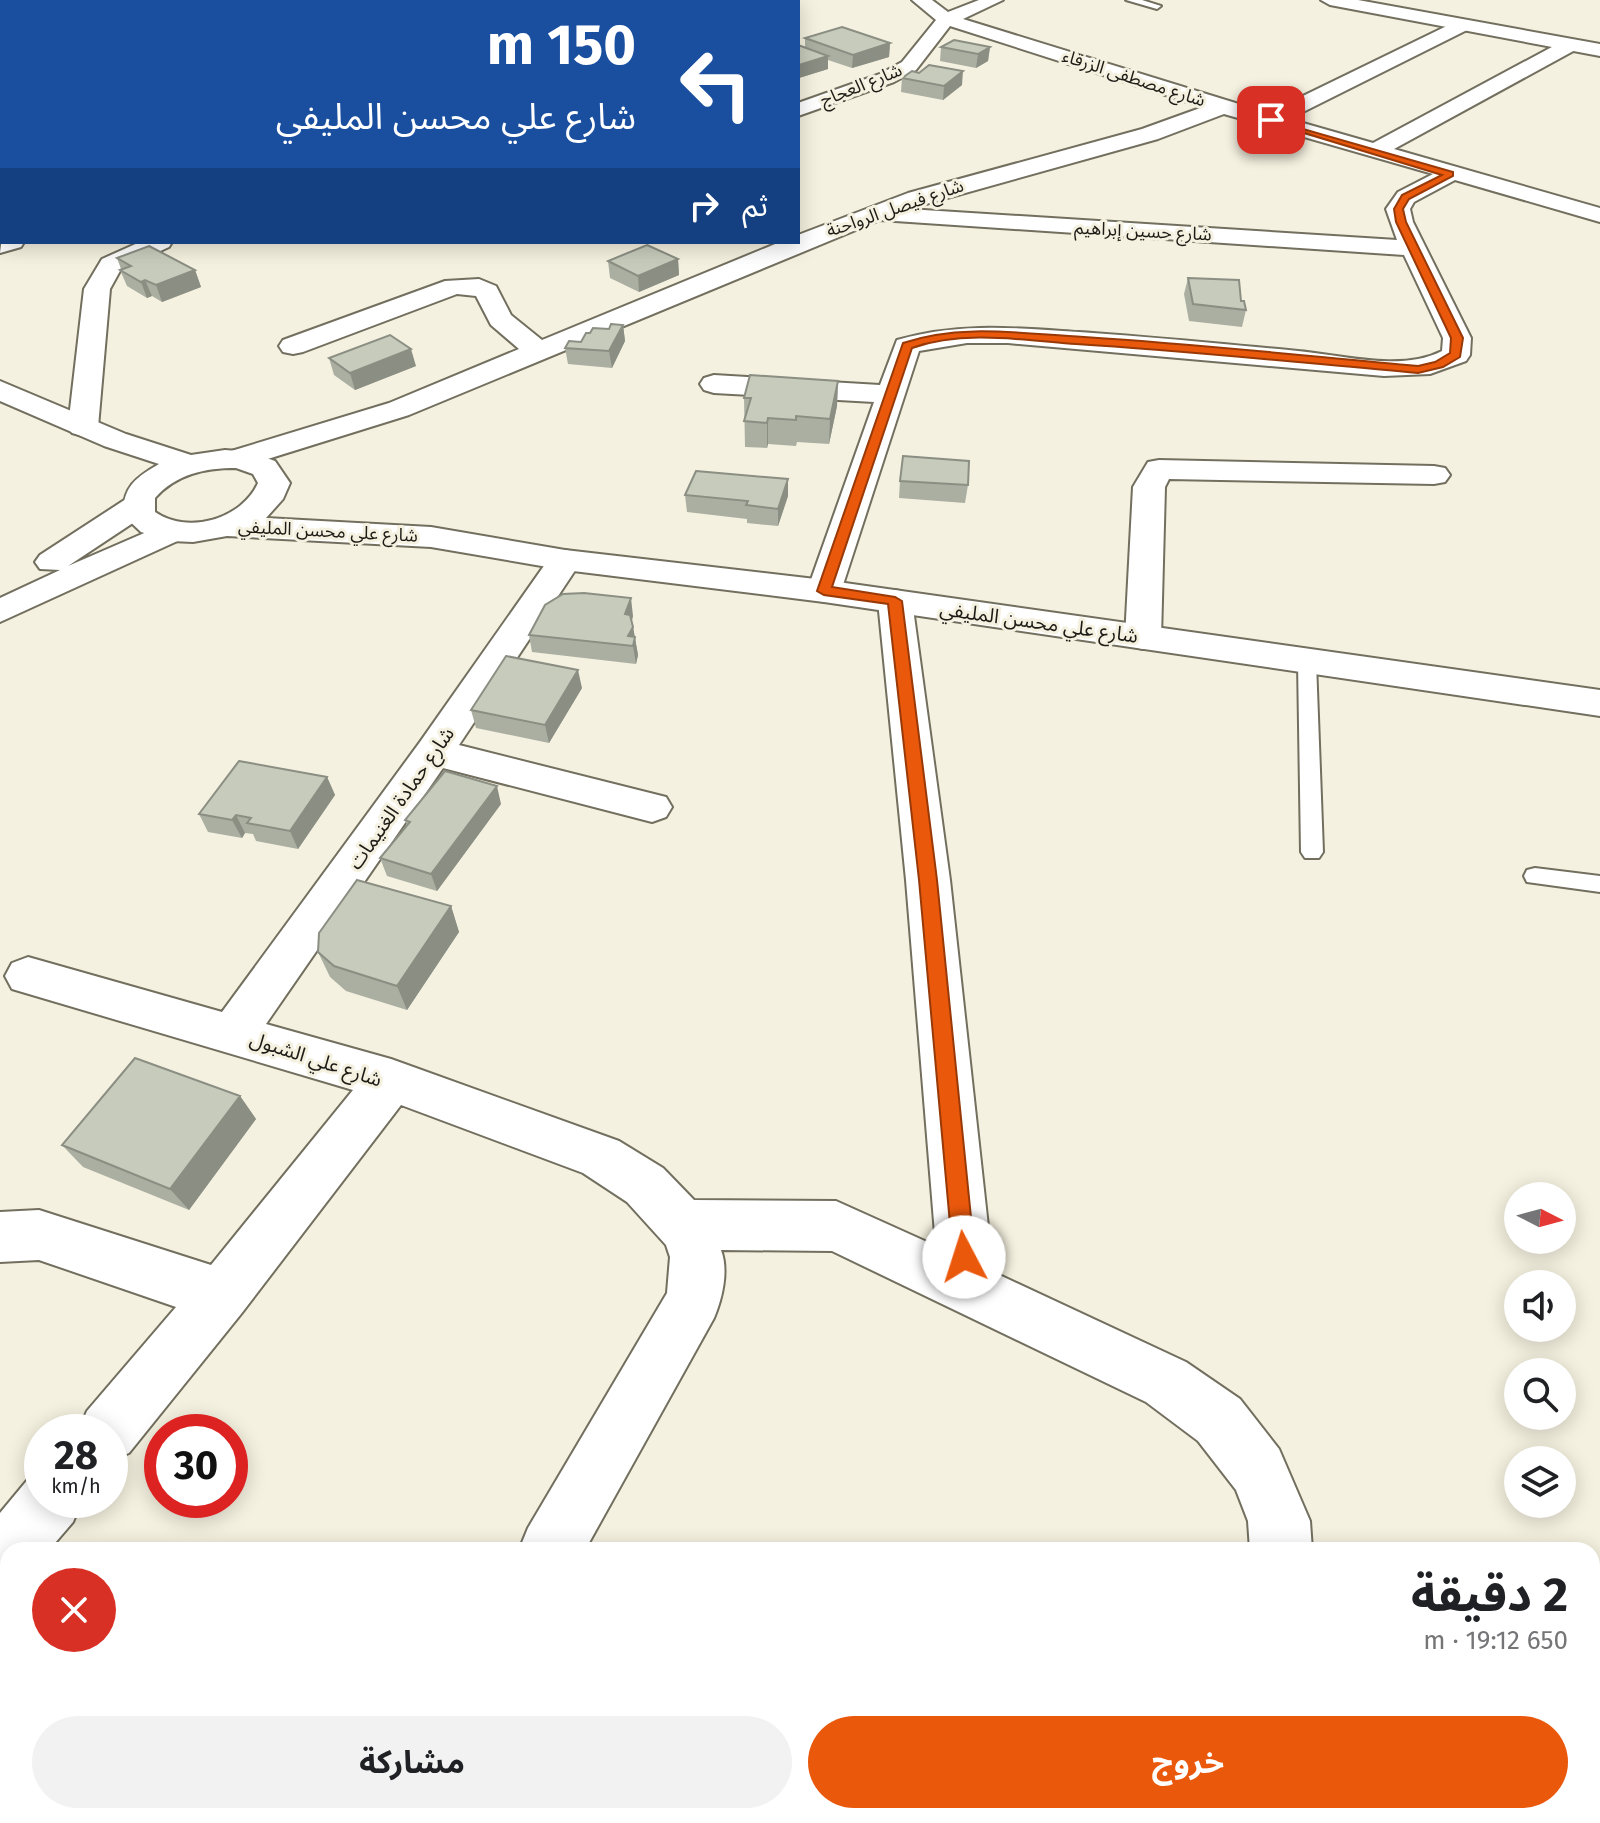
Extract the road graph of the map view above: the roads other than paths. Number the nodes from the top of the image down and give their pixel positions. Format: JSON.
{"nodes":[{"id":1,"x":921,"y":0,"type":"edge"},
{"id":2,"x":994,"y":0,"type":"edge"},
{"id":3,"x":1130,"y":0,"type":"edge"},
{"id":4,"x":1330,"y":0,"type":"edge"},
{"id":5,"x":1157,"y":6,"type":"dead end"},
{"id":6,"x":946,"y":19,"type":"junction"},
{"id":7,"x":1463,"y":25,"type":"junction"},
{"id":8,"x":1570,"y":45,"type":"junction"},
{"id":9,"x":1600,"y":50,"type":"edge"},
{"id":10,"x":1223,"y":107,"type":"junction"},
{"id":11,"x":800,"y":109,"type":"edge"},
{"id":12,"x":1271,"y":120,"type":"junction"},
{"id":13,"x":1375,"y":151,"type":"junction"},
{"id":14,"x":1450,"y":174,"type":"junction"},
{"id":15,"x":874,"y":213,"type":"junction"},
{"id":16,"x":1600,"y":215,"type":"edge"},
{"id":17,"x":800,"y":243,"type":"edge"},
{"id":18,"x":156,"y":244,"type":"edge"},
{"id":19,"x":799,"y":244,"type":"edge"},
{"id":20,"x":1413,"y":248,"type":"junction"},
{"id":21,"x":293,"y":346,"type":"dead end"},
{"id":22,"x":538,"y":351,"type":"junction"},
{"id":23,"x":714,"y":384,"type":"dead end"},
{"id":24,"x":0,"y":390,"type":"edge"},
{"id":25,"x":891,"y":394,"type":"junction"},
{"id":26,"x":399,"y":409,"type":"junction"},
{"id":27,"x":88,"y":429,"type":"junction"},
{"id":28,"x":239,"y":459,"type":"junction"},
{"id":29,"x":189,"y":464,"type":"junction"},
{"id":30,"x":1434,"y":475,"type":"dead end"},
{"id":31,"x":272,"y":494,"type":"junction"},
{"id":32,"x":138,"y":501,"type":"junction"},
{"id":33,"x":226,"y":526,"type":"junction"},
{"id":34,"x":172,"y":531,"type":"junction"},
{"id":35,"x":431,"y":537,"type":"junction"},
{"id":36,"x":565,"y":560,"type":"junction"},
{"id":37,"x":824,"y":591,"type":"junction"},
{"id":38,"x":895,"y":601,"type":"junction"},
{"id":39,"x":0,"y":603,"type":"edge"},
{"id":40,"x":0,"y":611,"type":"edge"},
{"id":41,"x":1143,"y":638,"type":"junction"},
{"id":42,"x":1307,"y":662,"type":"junction"},
{"id":43,"x":1600,"y":703,"type":"edge"},
{"id":44,"x":434,"y":752,"type":"junction"},
{"id":45,"x":652,"y":807,"type":"dead end"},
{"id":46,"x":1312,"y":852,"type":"dead end"},
{"id":47,"x":1535,"y":876,"type":"dead end"},
{"id":48,"x":1600,"y":884,"type":"edge"},
{"id":49,"x":28,"y":976,"type":"dead end"},
{"id":50,"x":233,"y":1033,"type":"junction"},
{"id":51,"x":391,"y":1080,"type":"junction"},
{"id":52,"x":683,"y":1225,"type":"junction"},
{"id":53,"x":0,"y":1237,"type":"edge"},
{"id":54,"x":967,"y":1288,"type":"junction"},
{"id":55,"x":221,"y":1295,"type":"junction"},
{"id":56,"x":123,"y":1414,"type":"edge"},
{"id":57,"x":36,"y":1518,"type":"edge"},
{"id":58,"x":16,"y":1542,"type":"edge"},
{"id":59,"x":555,"y":1542,"type":"edge"},
{"id":60,"x":1280,"y":1542,"type":"edge"}],
"edges":[{"from":1,"to":6,"type":"street","name":"شارع مصطفى الزرقاء"},
{"from":2,"to":6,"type":"street"},
{"from":3,"to":5,"type":"lane"},
{"from":4,"to":7,"type":"street"},
{"from":6,"to":10,"type":"street","name":"شارع مصطفى الزرقاء"},
{"from":6,"to":11,"type":"street","name":"شارع العجاج"},
{"from":7,"to":8,"type":"street"},
{"from":7,"to":12,"type":"street"},
{"from":8,"to":9,"type":"street"},
{"from":8,"to":13,"type":"street"},
{"from":10,"to":12,"type":"street","name":"شارع مصطفى الزرقاء"},
{"from":10,"to":15,"type":"street","name":"شارع فيصل الرواحنة"},
{"from":12,"to":13,"type":"street","name":"شارع مصطفى الزرقاء"},
{"from":13,"to":14,"type":"street","name":"شارع مصطفى الزرقاء"},
{"from":14,"to":16,"type":"street","name":"شارع مصطفى الزرقاء"},
{"from":14,"to":20,"type":"street"},
{"from":15,"to":17,"type":"street","name":"شارع فيصل الرواحنة"},
{"from":15,"to":20,"type":"street","name":"شارع حسين إبراهيم"},
{"from":18,"to":27,"type":"street"},
{"from":19,"to":22,"type":"street","name":"شارع فيصل الرواحنة"},
{"from":20,"to":25,"type":"street"},
{"from":21,"to":22,"type":"street"},
{"from":22,"to":26,"type":"street","name":"شارع فيصل الرواحنة"},
{"from":23,"to":25,"type":"street"},
{"from":24,"to":27,"type":"street"},
{"from":25,"to":37,"type":"street"},
{"from":26,"to":28,"type":"street","name":"شارع فيصل الرواحنة"},
{"from":26,"to":31,"type":"street","name":"شارع فيصل الرواحنة"},
{"from":27,"to":29,"type":"street"},
{"from":27,"to":32,"type":"street"},
{"from":28,"to":29,"type":"street","name":"شارع فيصل الرواحنة"},
{"from":28,"to":31,"type":"street"},
{"from":29,"to":32,"type":"street"},
{"from":30,"to":41,"type":"street"},
{"from":31,"to":33,"type":"street","name":"شارع فيصل الرواحنة"},
{"from":31,"to":35,"type":"street","name":"شارع علي محسن المليفي"},
{"from":32,"to":34,"type":"street"},
{"from":32,"to":39,"type":"street"},
{"from":33,"to":34,"type":"street"},
{"from":33,"to":35,"type":"street","name":"شارع علي محسن المليفي"},
{"from":34,"to":40,"type":"street"},
{"from":35,"to":36,"type":"street","name":"شارع علي محسن المليفي"},
{"from":36,"to":37,"type":"street","name":"شارع علي محسن المليفي"},
{"from":36,"to":44,"type":"street","name":"شارع حمادة الغنيمات"},
{"from":37,"to":38,"type":"street","name":"شارع علي محسن المليفي"},
{"from":38,"to":41,"type":"street","name":"شارع علي محسن المليفي"},
{"from":38,"to":54,"type":"street"},
{"from":41,"to":42,"type":"street","name":"شارع علي محسن المليفي"},
{"from":42,"to":43,"type":"street","name":"شارع علي محسن المليفي"},
{"from":42,"to":46,"type":"lane"},
{"from":44,"to":45,"type":"street"},
{"from":44,"to":50,"type":"street","name":"شارع حمادة الغنيمات"},
{"from":47,"to":48,"type":"lane"},
{"from":49,"to":50,"type":"street","name":"شارع علي الشبول"},
{"from":50,"to":51,"type":"street","name":"شارع علي الشبول"},
{"from":51,"to":52,"type":"street"},
{"from":51,"to":55,"type":"street","name":"شارع علي الشبول"},
{"from":52,"to":54,"type":"street"},
{"from":52,"to":59,"type":"street"},
{"from":53,"to":55,"type":"street"},
{"from":54,"to":60,"type":"street"},
{"from":55,"to":56,"type":"street","name":"شارع علي الشبول"},
{"from":57,"to":58,"type":"street"}]}
